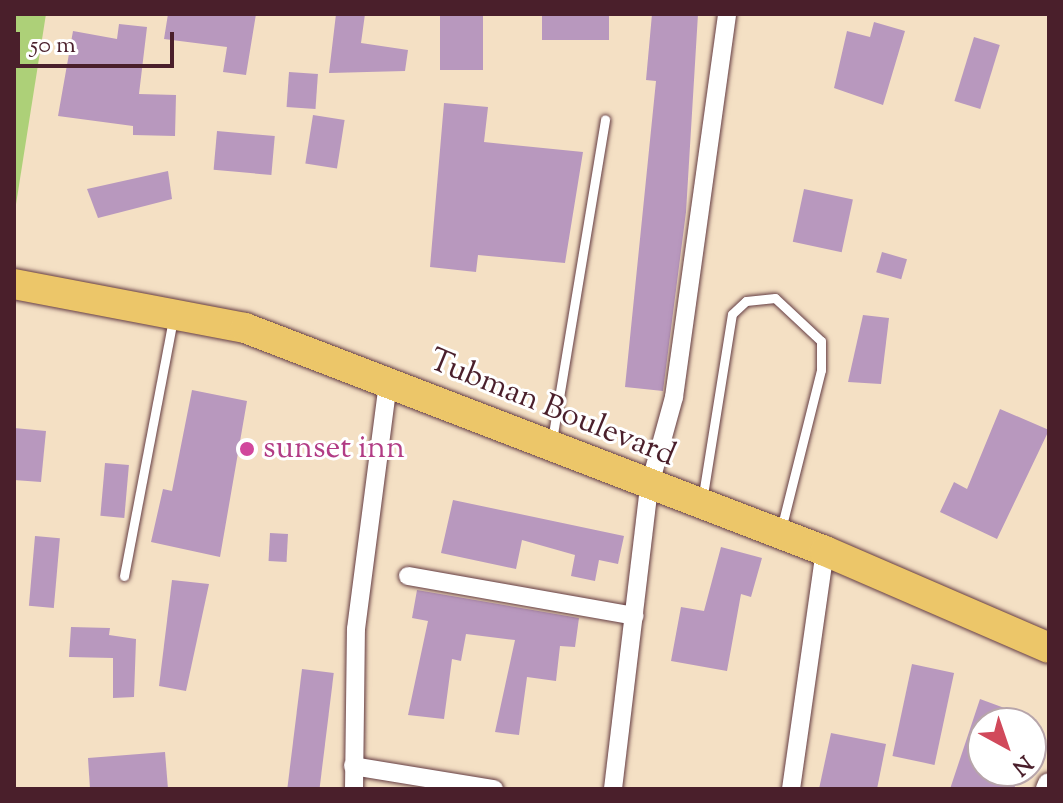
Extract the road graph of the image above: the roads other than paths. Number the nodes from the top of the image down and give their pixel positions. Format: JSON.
{"nodes":[{"id":1,"x":727,"y":14,"type":"edge"},
{"id":2,"x":605,"y":119,"type":"dead end"},
{"id":3,"x":14,"y":284,"type":"edge"},
{"id":4,"x":174,"y":315,"type":"junction"},
{"id":5,"x":388,"y":382,"type":"junction"},
{"id":6,"x":550,"y":451,"type":"junction"},
{"id":7,"x":649,"y":488,"type":"junction"},
{"id":8,"x":702,"y":505,"type":"junction"},
{"id":9,"x":780,"y":536,"type":"junction"},
{"id":10,"x":825,"y":551,"type":"junction"},
{"id":11,"x":124,"y":576,"type":"dead end"},
{"id":12,"x":408,"y":576,"type":"dead end"},
{"id":13,"x":634,"y":616,"type":"junction"},
{"id":14,"x":1049,"y":648,"type":"edge"},
{"id":15,"x":353,"y":766,"type":"junction"},
{"id":16,"x":354,"y":789,"type":"edge"},
{"id":17,"x":494,"y":789,"type":"edge"},
{"id":18,"x":613,"y":789,"type":"edge"},
{"id":19,"x":791,"y":789,"type":"edge"}],
"edges":[{"from":1,"to":7,"type":"street"},
{"from":2,"to":6,"type":"lane"},
{"from":3,"to":4,"type":"highway","name":"Tubman Boulevard"},
{"from":4,"to":5,"type":"highway","name":"Tubman Boulevard"},
{"from":4,"to":11,"type":"lane"},
{"from":5,"to":6,"type":"highway","name":"Tubman Boulevard"},
{"from":5,"to":15,"type":"street"},
{"from":6,"to":7,"type":"highway","name":"Tubman Boulevard"},
{"from":7,"to":8,"type":"highway","name":"Tubman Boulevard"},
{"from":7,"to":13,"type":"street"},
{"from":8,"to":9,"type":"highway","name":"Tubman Boulevard"},
{"from":8,"to":9,"type":"lane"},
{"from":9,"to":10,"type":"highway","name":"Tubman Boulevard"},
{"from":10,"to":14,"type":"highway","name":"Tubman Boulevard"},
{"from":10,"to":19,"type":"street"},
{"from":12,"to":13,"type":"street"},
{"from":13,"to":18,"type":"street"},
{"from":15,"to":16,"type":"street"},
{"from":15,"to":17,"type":"street"}]}
